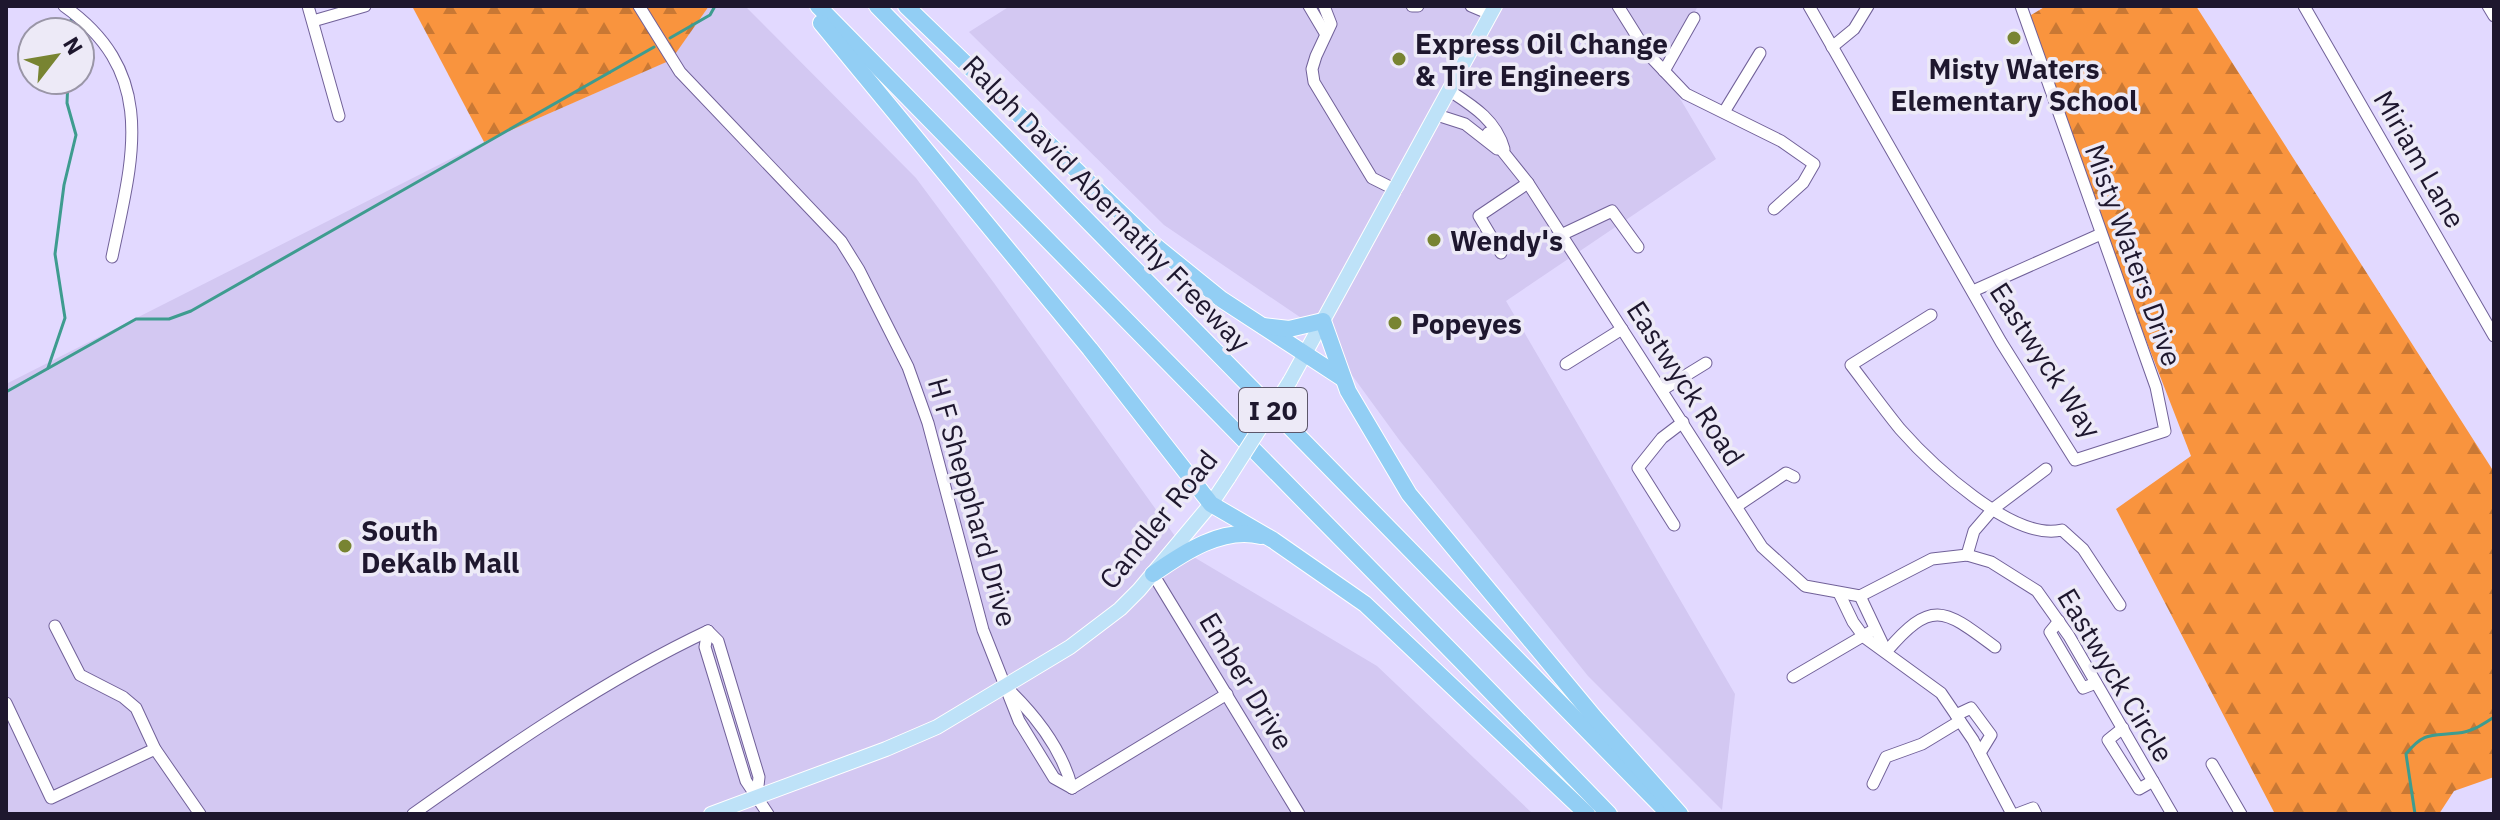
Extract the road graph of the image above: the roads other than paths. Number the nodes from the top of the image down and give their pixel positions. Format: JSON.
{"nodes":[{"id":1,"x":64,"y":6,"type":"edge"},
{"id":2,"x":308,"y":6,"type":"edge"},
{"id":3,"x":365,"y":6,"type":"edge"},
{"id":4,"x":639,"y":6,"type":"edge"},
{"id":5,"x":808,"y":6,"type":"edge"},
{"id":6,"x":818,"y":6,"type":"edge"},
{"id":7,"x":877,"y":6,"type":"edge"},
{"id":8,"x":906,"y":6,"type":"edge"},
{"id":9,"x":1309,"y":6,"type":"edge"},
{"id":10,"x":1324,"y":6,"type":"edge"},
{"id":11,"x":1471,"y":6,"type":"edge"},
{"id":12,"x":1618,"y":6,"type":"edge"},
{"id":13,"x":1809,"y":6,"type":"edge"},
{"id":14,"x":1868,"y":6,"type":"edge"},
{"id":15,"x":2021,"y":6,"type":"edge"},
{"id":16,"x":2304,"y":6,"type":"edge"},
{"id":17,"x":2488,"y":6,"type":"edge"},
{"id":18,"x":1492,"y":10,"type":"edge"},
{"id":19,"x":2494,"y":16,"type":"edge"},
{"id":20,"x":1694,"y":18,"type":"dead end"},
{"id":21,"x":313,"y":21,"type":"junction"},
{"id":22,"x":1325,"y":33,"type":"junction"},
{"id":23,"x":1832,"y":47,"type":"junction"},
{"id":24,"x":1760,"y":53,"type":"dead end"},
{"id":25,"x":1664,"y":71,"type":"junction"},
{"id":26,"x":1450,"y":91,"type":"junction"},
{"id":27,"x":1724,"y":112,"type":"junction"},
{"id":28,"x":1437,"y":115,"type":"junction"},
{"id":29,"x":339,"y":116,"type":"dead end"},
{"id":30,"x":1486,"y":130,"type":"junction"},
{"id":31,"x":1505,"y":153,"type":"junction"},
{"id":32,"x":1528,"y":183,"type":"junction"},
{"id":33,"x":1396,"y":190,"type":"junction"},
{"id":34,"x":1774,"y":209,"type":"dead end"},
{"id":35,"x":2101,"y":234,"type":"junction"},
{"id":36,"x":1561,"y":235,"type":"junction"},
{"id":37,"x":1638,"y":247,"type":"dead end"},
{"id":38,"x":1501,"y":253,"type":"dead end"},
{"id":39,"x":112,"y":257,"type":"dead end"},
{"id":40,"x":1973,"y":291,"type":"junction"},
{"id":41,"x":1931,"y":315,"type":"dead end"},
{"id":42,"x":1323,"y":321,"type":"junction"},
{"id":43,"x":1263,"y":326,"type":"junction"},
{"id":44,"x":1622,"y":329,"type":"junction"},
{"id":45,"x":2494,"y":336,"type":"edge"},
{"id":46,"x":1305,"y":353,"type":"junction"},
{"id":47,"x":1706,"y":363,"type":"dead end"},
{"id":48,"x":1566,"y":364,"type":"dead end"},
{"id":49,"x":1342,"y":378,"type":"junction"},
{"id":50,"x":1662,"y":390,"type":"junction"},
{"id":51,"x":1683,"y":422,"type":"junction"},
{"id":52,"x":2165,"y":431,"type":"joint"},
{"id":53,"x":2046,"y":469,"type":"dead end"},
{"id":54,"x":1794,"y":477,"type":"dead end"},
{"id":55,"x":1211,"y":504,"type":"junction"},
{"id":56,"x":1737,"y":506,"type":"junction"},
{"id":57,"x":1993,"y":509,"type":"junction"},
{"id":58,"x":1674,"y":525,"type":"dead end"},
{"id":59,"x":1273,"y":540,"type":"junction"},
{"id":60,"x":1967,"y":555,"type":"junction"},
{"id":61,"x":1153,"y":574,"type":"junction"},
{"id":62,"x":1839,"y":593,"type":"junction"},
{"id":63,"x":1860,"y":596,"type":"junction"},
{"id":64,"x":2120,"y":605,"type":"dead end"},
{"id":65,"x":55,"y":626,"type":"dead end"},
{"id":66,"x":1875,"y":629,"type":"junction"},
{"id":67,"x":1864,"y":637,"type":"junction"},
{"id":68,"x":1995,"y":647,"type":"dead end"},
{"id":69,"x":1886,"y":652,"type":"junction"},
{"id":70,"x":1793,"y":677,"type":"dead end"},
{"id":71,"x":1006,"y":687,"type":"junction"},
{"id":72,"x":1227,"y":694,"type":"junction"},
{"id":73,"x":6,"y":703,"type":"edge"},
{"id":74,"x":1958,"y":718,"type":"junction"},
{"id":75,"x":2123,"y":728,"type":"junction"},
{"id":76,"x":155,"y":749,"type":"junction"},
{"id":77,"x":1980,"y":753,"type":"junction"},
{"id":78,"x":2212,"y":764,"type":"dead end"},
{"id":79,"x":2153,"y":781,"type":"junction"},
{"id":80,"x":1873,"y":784,"type":"dead end"},
{"id":81,"x":757,"y":795,"type":"junction"},
{"id":82,"x":200,"y":814,"type":"edge"},
{"id":83,"x":413,"y":814,"type":"edge"},
{"id":84,"x":711,"y":814,"type":"edge"},
{"id":85,"x":768,"y":814,"type":"edge"},
{"id":86,"x":1299,"y":814,"type":"edge"},
{"id":87,"x":1587,"y":814,"type":"edge"},
{"id":88,"x":1609,"y":814,"type":"edge"},
{"id":89,"x":1669,"y":814,"type":"edge"},
{"id":90,"x":1680,"y":814,"type":"edge"},
{"id":91,"x":2014,"y":814,"type":"edge"},
{"id":92,"x":2036,"y":814,"type":"edge"},
{"id":93,"x":2172,"y":814,"type":"edge"},
{"id":94,"x":2241,"y":814,"type":"edge"}],
"edges":[{"from":1,"to":39,"type":"street"},
{"from":2,"to":21,"type":"street"},
{"from":3,"to":21,"type":"street"},
{"from":4,"to":71,"type":"street","name":"H F Shepphard Drive"},
{"from":5,"to":55,"type":"highway"},
{"from":6,"to":88,"type":"highway","number":"I 20"},
{"from":7,"to":89,"type":"highway","name":"Ralph David Abernathy Freeway","number":"I 20"},
{"from":8,"to":43,"type":"highway"},
{"from":9,"to":22,"type":"street"},
{"from":10,"to":22,"type":"street"},
{"from":11,"to":18,"type":"street"},
{"from":12,"to":25,"type":"street"},
{"from":13,"to":23,"type":"street","name":"Eastwyck Way"},
{"from":14,"to":23,"type":"street"},
{"from":15,"to":35,"type":"street","name":"Misty Waters Drive"},
{"from":16,"to":45,"type":"street","name":"Miriam Lane"},
{"from":17,"to":19,"type":"street"},
{"from":18,"to":26,"type":"main road","name":"Candler Road"},
{"from":20,"to":25,"type":"street"},
{"from":21,"to":29,"type":"street"},
{"from":22,"to":33,"type":"street"},
{"from":23,"to":40,"type":"street","name":"Eastwyck Way"},
{"from":24,"to":27,"type":"street"},
{"from":25,"to":27,"type":"street"},
{"from":26,"to":28,"type":"main road","name":"Candler Road"},
{"from":26,"to":30,"type":"street","name":"Eastwyck Road"},
{"from":27,"to":34,"type":"street"},
{"from":28,"to":30,"type":"street","name":"Eastwyck Road"},
{"from":28,"to":33,"type":"main road","name":"Candler Road"},
{"from":30,"to":31,"type":"street","name":"Eastwyck Road"},
{"from":30,"to":31,"type":"street","name":"Eastwyck Road"},
{"from":31,"to":32,"type":"street","name":"Eastwyck Road"},
{"from":32,"to":36,"type":"street","name":"Eastwyck Road"},
{"from":32,"to":38,"type":"street"},
{"from":33,"to":42,"type":"main road","name":"Candler Road"},
{"from":35,"to":40,"type":"street"},
{"from":35,"to":52,"type":"street","name":"Misty Waters Drive"},
{"from":36,"to":37,"type":"street"},
{"from":36,"to":44,"type":"street","name":"Eastwyck Road"},
{"from":40,"to":52,"type":"street","name":"Eastwyck Way"},
{"from":41,"to":57,"type":"street"},
{"from":42,"to":43,"type":"highway"},
{"from":42,"to":46,"type":"main road","name":"Candler Road"},
{"from":42,"to":49,"type":"highway"},
{"from":43,"to":46,"type":"highway"},
{"from":44,"to":48,"type":"street"},
{"from":44,"to":50,"type":"street","name":"Eastwyck Road"},
{"from":46,"to":49,"type":"highway"},
{"from":46,"to":55,"type":"main road","name":"Candler Road","bridge":true},
{"from":47,"to":50,"type":"street"},
{"from":49,"to":90,"type":"highway"},
{"from":50,"to":51,"type":"street","name":"Eastwyck Road"},
{"from":51,"to":56,"type":"street","name":"Eastwyck Road"},
{"from":51,"to":58,"type":"street"},
{"from":53,"to":57,"type":"street"},
{"from":54,"to":56,"type":"street"},
{"from":55,"to":59,"type":"highway"},
{"from":55,"to":61,"type":"main road","name":"Candler Road"},
{"from":56,"to":62,"type":"street","name":"Eastwyck Road"},
{"from":57,"to":60,"type":"street"},
{"from":57,"to":64,"type":"street"},
{"from":59,"to":61,"type":"highway"},
{"from":59,"to":87,"type":"highway"},
{"from":60,"to":63,"type":"street"},
{"from":60,"to":75,"type":"street","name":"Eastwyck Circle"},
{"from":61,"to":71,"type":"main road","name":"Candler Road"},
{"from":61,"to":72,"type":"street","name":"Ember Drive"},
{"from":62,"to":63,"type":"street","name":"Eastwyck Road"},
{"from":62,"to":67,"type":"street"},
{"from":63,"to":66,"type":"street"},
{"from":65,"to":76,"type":"street"},
{"from":66,"to":67,"type":"street"},
{"from":66,"to":69,"type":"street"},
{"from":67,"to":69,"type":"street"},
{"from":67,"to":70,"type":"street"},
{"from":68,"to":69,"type":"street"},
{"from":69,"to":74,"type":"street"},
{"from":71,"to":72,"type":"street"},
{"from":71,"to":81,"type":"main road","name":"Candler Road"},
{"from":72,"to":86,"type":"street","name":"Ember Drive"},
{"from":73,"to":76,"type":"street"},
{"from":74,"to":77,"type":"street"},
{"from":74,"to":77,"type":"street"},
{"from":74,"to":80,"type":"street"},
{"from":75,"to":79,"type":"street","name":"Eastwyck Circle"},
{"from":75,"to":79,"type":"street"},
{"from":76,"to":82,"type":"street"},
{"from":77,"to":91,"type":"street"},
{"from":78,"to":94,"type":"street"},
{"from":79,"to":93,"type":"street","name":"Eastwyck Circle"},
{"from":81,"to":83,"type":"street"},
{"from":81,"to":84,"type":"main road","name":"Candler Road"},
{"from":81,"to":85,"type":"street"},
{"from":91,"to":92,"type":"street"}]}
